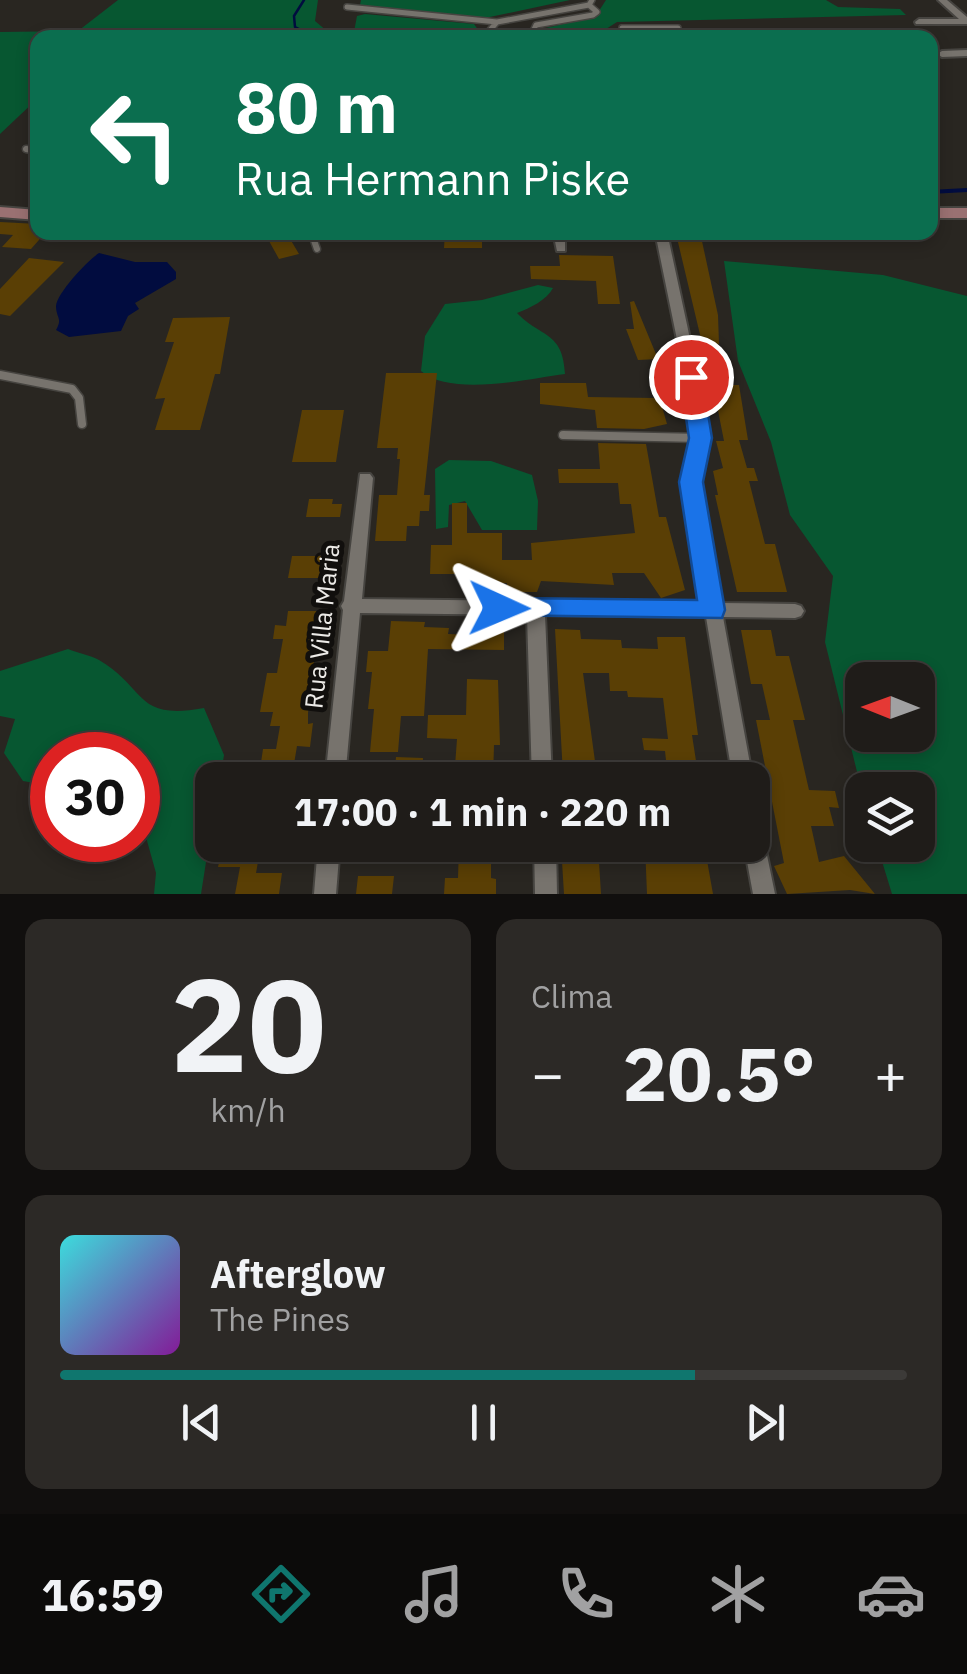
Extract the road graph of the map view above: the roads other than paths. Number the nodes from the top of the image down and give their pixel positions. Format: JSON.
{"nodes":[{"id":1,"x":942,"y":0,"type":"edge"},
{"id":2,"x":591,"y":2,"type":"edge"},
{"id":3,"x":347,"y":7,"type":"dead end"},
{"id":4,"x":965,"y":21,"type":"edge"},
{"id":5,"x":497,"y":22,"type":"junction"},
{"id":6,"x":920,"y":22,"type":"dead end"},
{"id":7,"x":490,"y":30,"type":"edge"},
{"id":8,"x":534,"y":30,"type":"edge"},
{"id":9,"x":622,"y":30,"type":"edge"},
{"id":10,"x":678,"y":30,"type":"edge"},
{"id":11,"x":942,"y":54,"type":"dead end"},
{"id":12,"x":967,"y":54,"type":"edge"},
{"id":13,"x":26,"y":149,"type":"dead end"},
{"id":14,"x":30,"y":150,"type":"edge"},
{"id":15,"x":1,"y":213,"type":"edge"},
{"id":16,"x":938,"y":213,"type":"edge"},
{"id":17,"x":967,"y":213,"type":"edge"},
{"id":18,"x":30,"y":214,"type":"edge"},
{"id":19,"x":314,"y":240,"type":"edge"},
{"id":20,"x":560,"y":240,"type":"edge"},
{"id":21,"x":662,"y":240,"type":"edge"},
{"id":22,"x":561,"y":248,"type":"dead end"},
{"id":23,"x":317,"y":249,"type":"dead end"},
{"id":24,"x":0,"y":376,"type":"edge"},
{"id":25,"x":82,"y":424,"type":"dead end"},
{"id":26,"x":563,"y":435,"type":"dead end"},
{"id":27,"x":700,"y":438,"type":"junction"},
{"id":28,"x":365,"y":478,"type":"dead end"},
{"id":29,"x":350,"y":606,"type":"junction"},
{"id":30,"x":536,"y":608,"type":"junction"},
{"id":31,"x":712,"y":610,"type":"junction"},
{"id":32,"x":795,"y":611,"type":"dead end"},
{"id":33,"x":337,"y":762,"type":"edge"},
{"id":34,"x":541,"y":762,"type":"edge"},
{"id":35,"x":740,"y":762,"type":"edge"},
{"id":36,"x":328,"y":862,"type":"edge"},
{"id":37,"x":545,"y":862,"type":"edge"},
{"id":38,"x":758,"y":862,"type":"edge"},
{"id":39,"x":325,"y":894,"type":"edge"},
{"id":40,"x":546,"y":894,"type":"edge"},
{"id":41,"x":764,"y":894,"type":"edge"}],
"edges":[{"from":1,"to":4,"type":"street"},
{"from":2,"to":5,"type":"lane"},
{"from":2,"to":8,"type":"lane"},
{"from":3,"to":5,"type":"lane"},
{"from":4,"to":6,"type":"street"},
{"from":5,"to":7,"type":"lane"},
{"from":9,"to":10,"type":"lane"},
{"from":11,"to":12,"type":"street"},
{"from":13,"to":14,"type":"lane"},
{"from":15,"to":18,"type":"street"},
{"from":16,"to":17,"type":"street"},
{"from":19,"to":23,"type":"lane"},
{"from":20,"to":22,"type":"street"},
{"from":21,"to":27,"type":"street"},
{"from":24,"to":25,"type":"lane"},
{"from":26,"to":27,"type":"lane"},
{"from":27,"to":31,"type":"street"},
{"from":28,"to":29,"type":"street","name":"Rua Villa Maria"},
{"from":29,"to":30,"type":"street"},
{"from":29,"to":33,"type":"street","name":"Rua Villa Maria"},
{"from":30,"to":31,"type":"street"},
{"from":30,"to":34,"type":"street"},
{"from":31,"to":32,"type":"street"},
{"from":31,"to":35,"type":"street"},
{"from":36,"to":39,"type":"street"},
{"from":37,"to":40,"type":"street"},
{"from":38,"to":41,"type":"street"}]}
